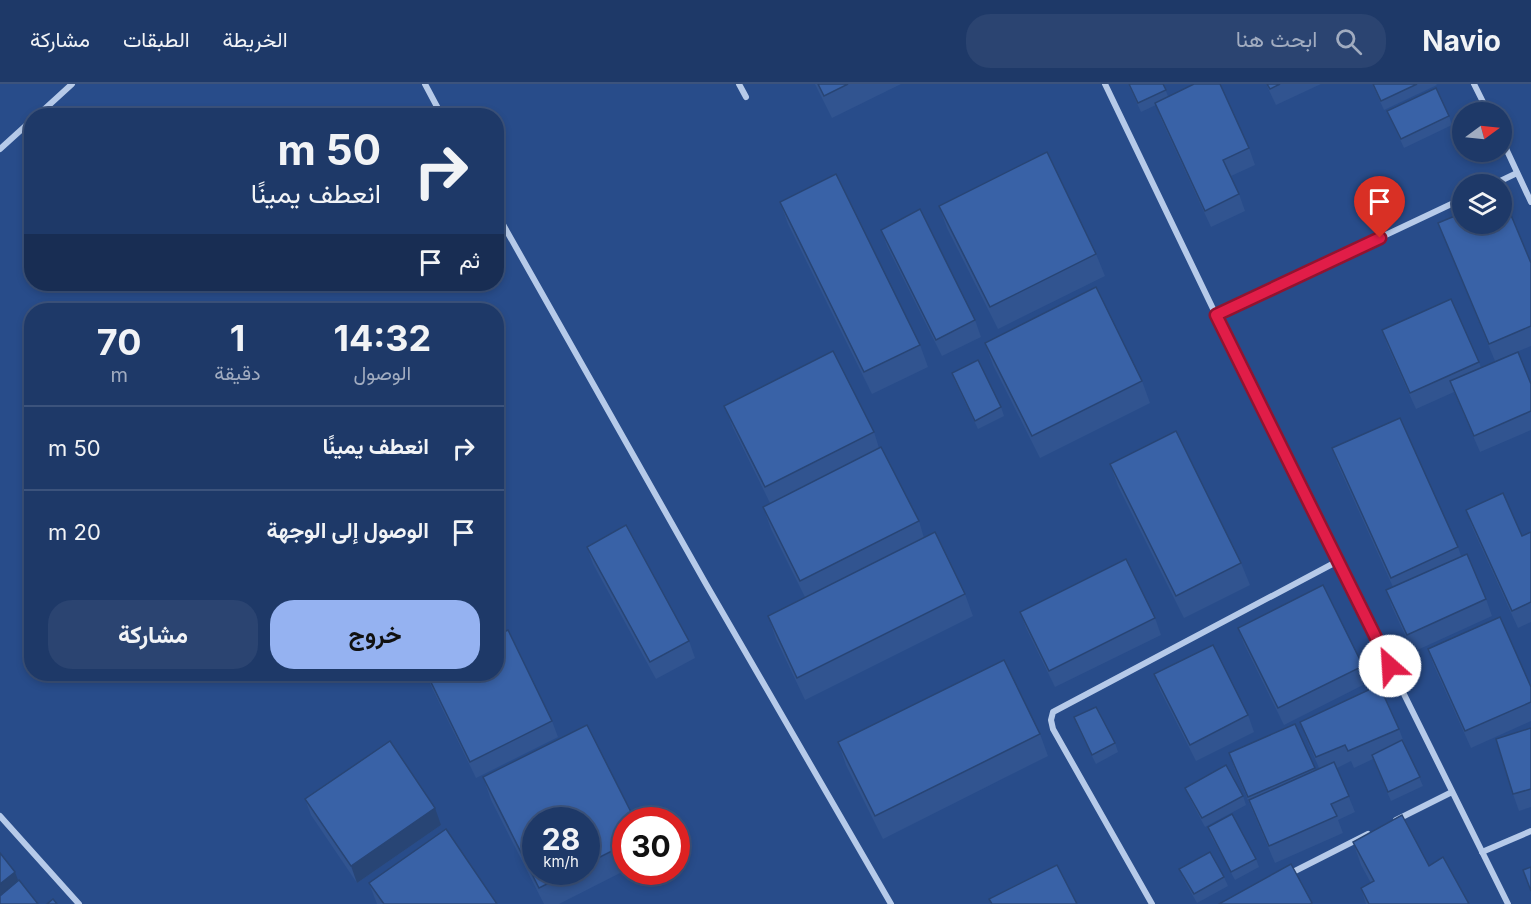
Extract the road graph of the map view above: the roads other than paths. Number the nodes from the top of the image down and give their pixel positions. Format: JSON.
{"nodes":[{"id":1,"x":72,"y":84,"type":"edge"},
{"id":2,"x":425,"y":84,"type":"edge"},
{"id":3,"x":739,"y":84,"type":"edge"},
{"id":4,"x":1105,"y":84,"type":"edge"},
{"id":5,"x":1474,"y":84,"type":"edge"},
{"id":6,"x":746,"y":97,"type":"dead end"},
{"id":7,"x":1483,"y":102,"type":"edge"},
{"id":8,"x":46,"y":108,"type":"edge"},
{"id":9,"x":438,"y":108,"type":"edge"},
{"id":10,"x":24,"y":127,"type":"edge"},
{"id":11,"x":0,"y":148,"type":"edge"},
{"id":12,"x":1512,"y":161,"type":"edge"},
{"id":13,"x":1518,"y":173,"type":"junction"},
{"id":14,"x":1512,"y":176,"type":"edge"},
{"id":15,"x":1531,"y":202,"type":"edge"},
{"id":16,"x":1452,"y":204,"type":"edge"},
{"id":17,"x":504,"y":226,"type":"edge"},
{"id":18,"x":1216,"y":315,"type":"junction"},
{"id":19,"x":1338,"y":561,"type":"junction"},
{"id":20,"x":1452,"y":792,"type":"junction"},
{"id":21,"x":0,"y":816,"type":"edge"},
{"id":22,"x":1388,"y":824,"type":"edge"},
{"id":23,"x":1378,"y":829,"type":"edge"},
{"id":24,"x":1531,"y":831,"type":"edge"},
{"id":25,"x":1482,"y":852,"type":"junction"},
{"id":26,"x":1282,"y":877,"type":"edge"},
{"id":27,"x":80,"y":904,"type":"edge"},
{"id":28,"x":891,"y":904,"type":"edge"},
{"id":29,"x":1152,"y":904,"type":"edge"},
{"id":30,"x":1508,"y":904,"type":"edge"}],
"edges":[{"from":1,"to":8,"type":"street"},
{"from":2,"to":9,"type":"street"},
{"from":3,"to":6,"type":"street"},
{"from":4,"to":18,"type":"street"},
{"from":5,"to":7,"type":"street"},
{"from":10,"to":11,"type":"street"},
{"from":12,"to":13,"type":"street"},
{"from":13,"to":14,"type":"street"},
{"from":13,"to":15,"type":"street"},
{"from":16,"to":18,"type":"street"},
{"from":17,"to":28,"type":"street"},
{"from":18,"to":19,"type":"street"},
{"from":19,"to":20,"type":"street"},
{"from":19,"to":29,"type":"street"},
{"from":20,"to":22,"type":"street"},
{"from":20,"to":25,"type":"street"},
{"from":21,"to":27,"type":"street"},
{"from":23,"to":26,"type":"street"},
{"from":24,"to":25,"type":"street"},
{"from":25,"to":30,"type":"street"}]}
